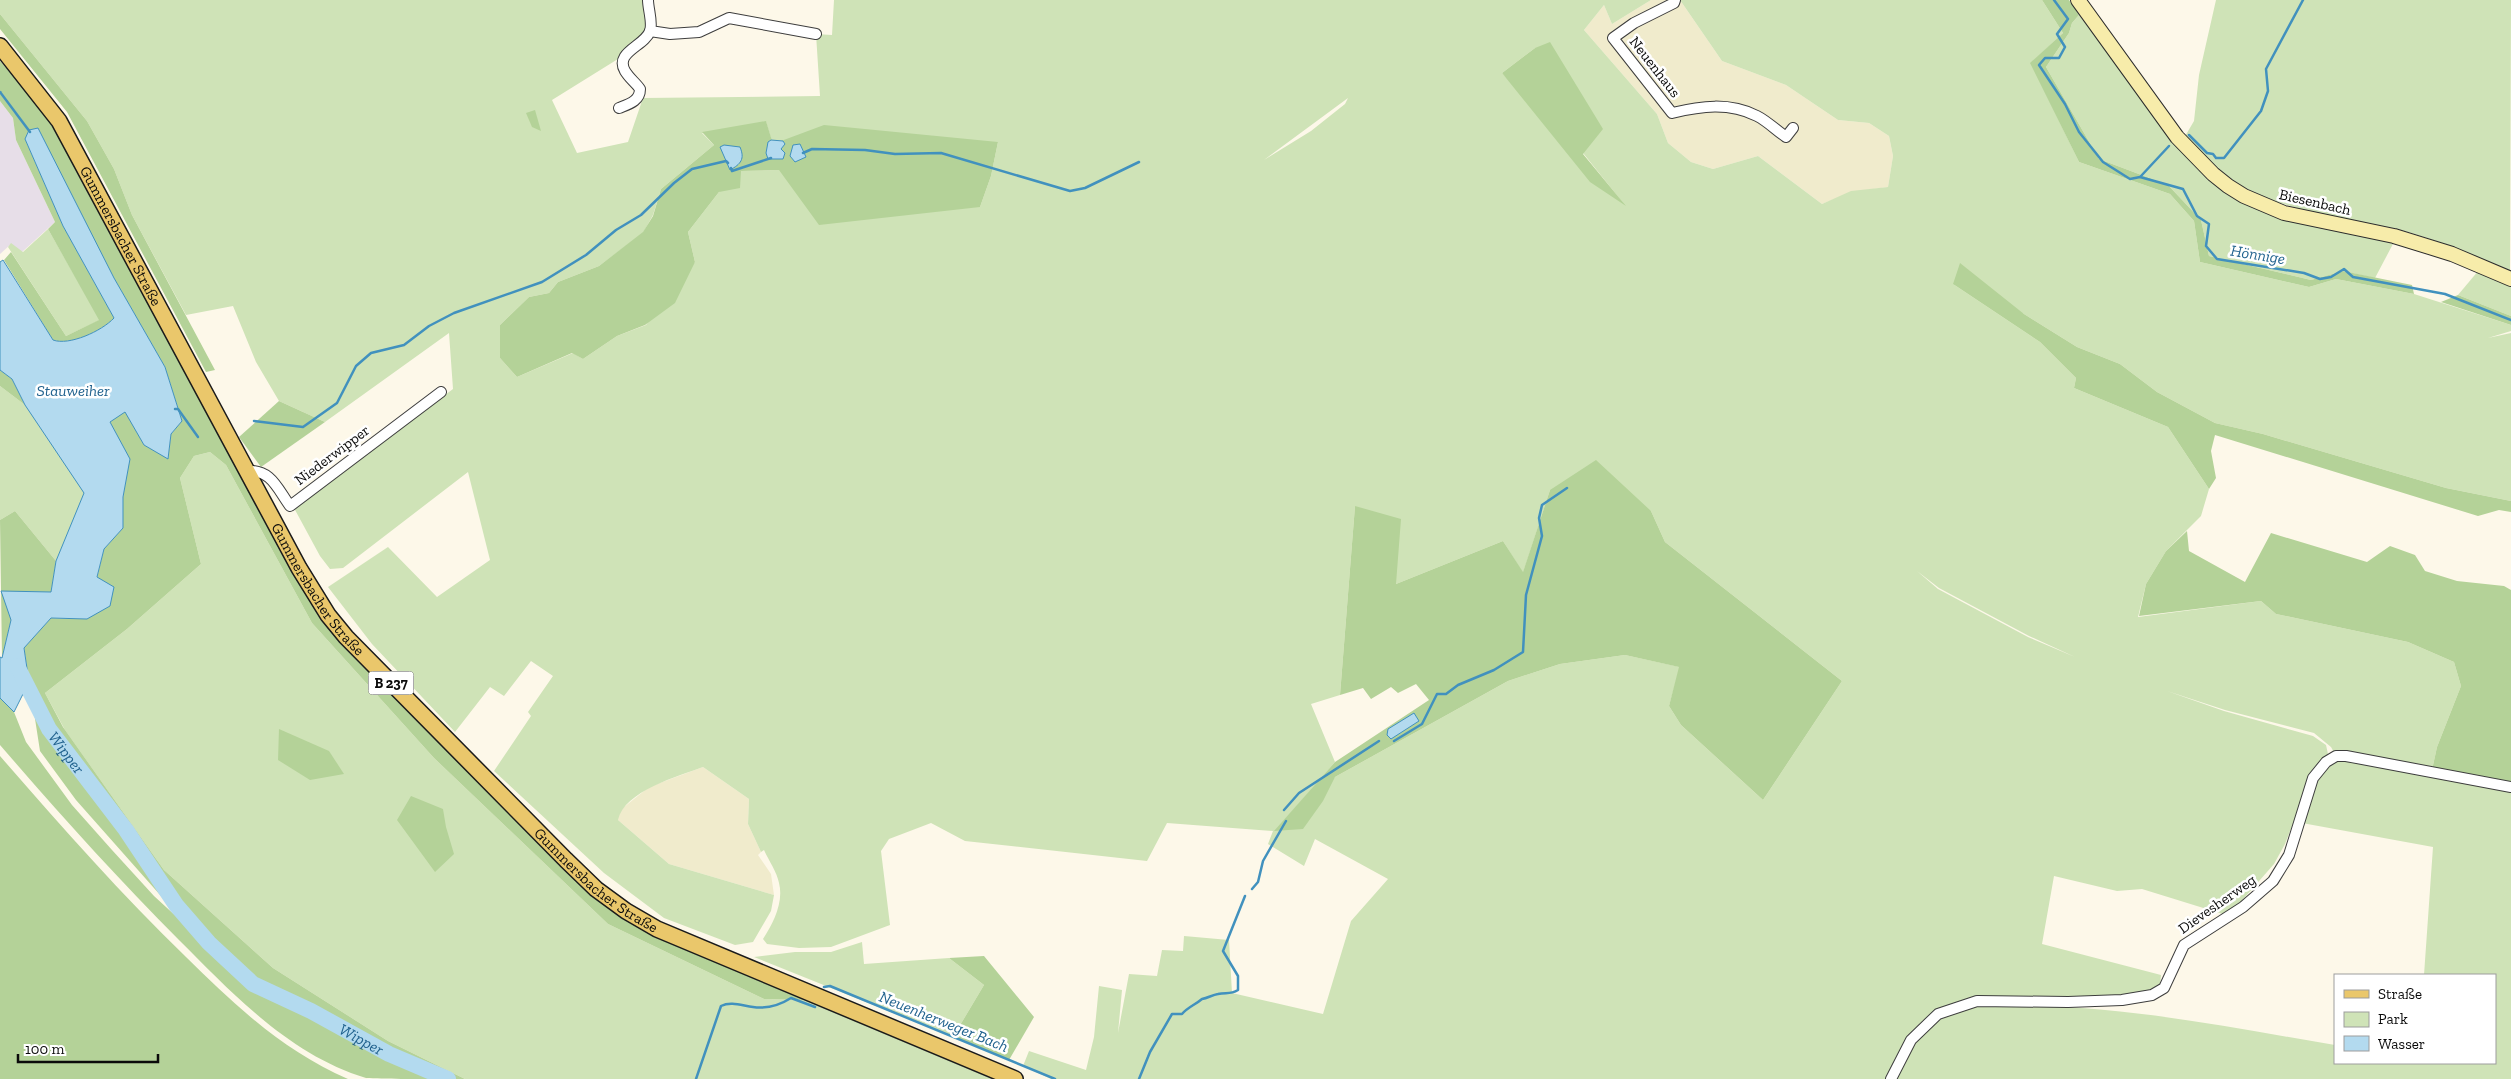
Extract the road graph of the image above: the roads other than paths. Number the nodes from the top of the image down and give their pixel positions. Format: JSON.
{"nodes":[{"id":1,"x":648,"y":0,"type":"edge"},
{"id":2,"x":1675,"y":0,"type":"edge"},
{"id":3,"x":2078,"y":0,"type":"edge"},
{"id":4,"x":650,"y":31,"type":"junction"},
{"id":5,"x":816,"y":34,"type":"dead end"},
{"id":6,"x":0,"y":46,"type":"edge"},
{"id":7,"x":619,"y":108,"type":"dead end"},
{"id":8,"x":1793,"y":128,"type":"dead end"},
{"id":9,"x":2511,"y":279,"type":"edge"},
{"id":10,"x":442,"y":392,"type":"dead end"},
{"id":11,"x":246,"y":471,"type":"junction"},
{"id":12,"x":2511,"y":786,"type":"edge"},
{"id":13,"x":1015,"y":1079,"type":"edge"},
{"id":14,"x":1891,"y":1079,"type":"edge"}],
"edges":[{"from":1,"to":4,"type":"street"},
{"from":2,"to":8,"type":"street","name":"Neuenhaus"},
{"from":3,"to":9,"type":"main road","name":"Biesenbach"},
{"from":4,"to":5,"type":"street"},
{"from":4,"to":7,"type":"street"},
{"from":6,"to":11,"type":"main road","name":"Gummersbacher Straße","number":"B 237"},
{"from":10,"to":11,"type":"street","name":"Niederwipper"},
{"from":11,"to":13,"type":"main road","name":"Gummersbacher Straße","number":"B 237"},
{"from":12,"to":14,"type":"street","name":"Dievesherweg"}]}
